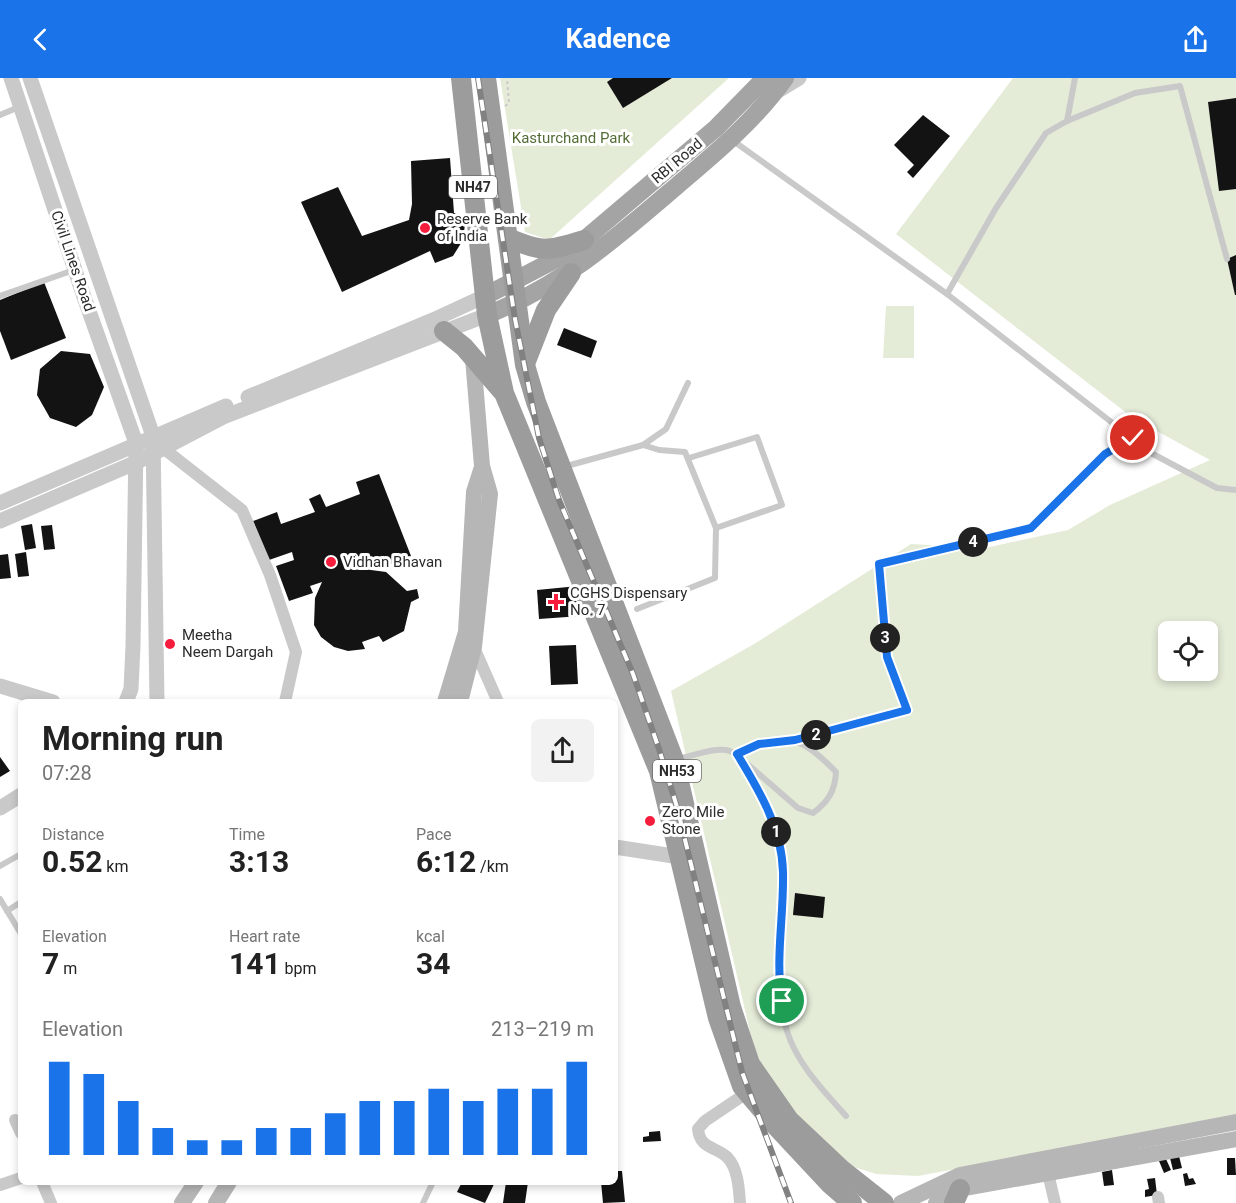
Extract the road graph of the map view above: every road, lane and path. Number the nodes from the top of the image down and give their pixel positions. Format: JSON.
{"nodes":[{"id":1,"x":11,"y":78,"type":"edge"},
{"id":2,"x":30,"y":78,"type":"edge"},
{"id":3,"x":460,"y":78,"type":"edge"},
{"id":4,"x":486,"y":78,"type":"edge"},
{"id":5,"x":799,"y":78,"type":"edge"},
{"id":6,"x":1075,"y":78,"type":"edge"},
{"id":7,"x":775,"y":83,"type":"edge"},
{"id":8,"x":20,"y":107,"type":"junction"},
{"id":9,"x":0,"y":115,"type":"edge"},
{"id":10,"x":1067,"y":121,"type":"junction"},
{"id":11,"x":716,"y":128,"type":"junction"},
{"id":12,"x":731,"y":139,"type":"junction"},
{"id":13,"x":508,"y":238,"type":"junction"},
{"id":14,"x":584,"y":240,"type":"junction"},
{"id":15,"x":1227,"y":259,"type":"dead end"},
{"id":16,"x":75,"y":270,"type":"junction"},
{"id":17,"x":571,"y":273,"type":"junction"},
{"id":18,"x":514,"y":281,"type":"junction"},
{"id":19,"x":947,"y":294,"type":"junction"},
{"id":20,"x":0,"y":296,"type":"edge"},
{"id":21,"x":516,"y":303,"type":"junction"},
{"id":22,"x":486,"y":305,"type":"junction"},
{"id":23,"x":444,"y":331,"type":"junction"},
{"id":24,"x":473,"y":358,"type":"junction"},
{"id":25,"x":525,"y":365,"type":"junction"},
{"id":26,"x":688,"y":383,"type":"dead end"},
{"id":27,"x":504,"y":393,"type":"junction"},
{"id":28,"x":153,"y":436,"type":"junction"},
{"id":29,"x":1133,"y":438,"type":"junction"},
{"id":30,"x":136,"y":443,"type":"junction"},
{"id":31,"x":643,"y":445,"type":"junction"},
{"id":32,"x":157,"y":451,"type":"junction"},
{"id":33,"x":689,"y":458,"type":"junction"},
{"id":34,"x":137,"y":462,"type":"junction"},
{"id":35,"x":482,"y":466,"type":"junction"},
{"id":36,"x":562,"y":467,"type":"junction"},
{"id":37,"x":1236,"y":490,"type":"edge"},
{"id":38,"x":0,"y":503,"type":"edge"},
{"id":39,"x":0,"y":521,"type":"edge"},
{"id":40,"x":716,"y":528,"type":"junction"},
{"id":41,"x":637,"y":609,"type":"dead end"},
{"id":42,"x":465,"y":632,"type":"junction"},
{"id":43,"x":474,"y":647,"type":"junction"},
{"id":44,"x":0,"y":686,"type":"edge"},
{"id":45,"x":44,"y":699,"type":"edge"},
{"id":46,"x":127,"y":699,"type":"edge"},
{"id":47,"x":157,"y":699,"type":"edge"},
{"id":48,"x":286,"y":699,"type":"edge"},
{"id":49,"x":446,"y":699,"type":"edge"},
{"id":50,"x":461,"y":699,"type":"edge"},
{"id":51,"x":497,"y":699,"type":"edge"},
{"id":52,"x":795,"y":740,"type":"junction"},
{"id":53,"x":738,"y":756,"type":"junction"},
{"id":54,"x":665,"y":762,"type":"junction"},
{"id":55,"x":18,"y":797,"type":"edge"},
{"id":56,"x":0,"y":808,"type":"edge"},
{"id":57,"x":618,"y":847,"type":"edge"},
{"id":58,"x":18,"y":856,"type":"edge"},
{"id":59,"x":680,"y":857,"type":"junction"},
{"id":60,"x":0,"y":866,"type":"edge"},
{"id":61,"x":0,"y":899,"type":"edge"},
{"id":62,"x":18,"y":904,"type":"edge"},
{"id":63,"x":7,"y":911,"type":"junction"},
{"id":64,"x":18,"y":929,"type":"edge"},
{"id":65,"x":748,"y":1092,"type":"junction"},
{"id":66,"x":846,"y":1116,"type":"dead end"},
{"id":67,"x":15,"y":1120,"type":"dead end"},
{"id":68,"x":1236,"y":1122,"type":"edge"},
{"id":69,"x":18,"y":1127,"type":"edge"},
{"id":70,"x":1236,"y":1139,"type":"edge"},
{"id":71,"x":1045,"y":1169,"type":"junction"},
{"id":72,"x":18,"y":1179,"type":"edge"},
{"id":73,"x":0,"y":1185,"type":"edge"},
{"id":74,"x":43,"y":1185,"type":"edge"},
{"id":75,"x":194,"y":1185,"type":"edge"},
{"id":76,"x":227,"y":1185,"type":"edge"},
{"id":77,"x":432,"y":1185,"type":"edge"},
{"id":78,"x":957,"y":1196,"type":"edge"},
{"id":79,"x":51,"y":1203,"type":"edge"},
{"id":80,"x":182,"y":1203,"type":"edge"},
{"id":81,"x":216,"y":1203,"type":"edge"},
{"id":82,"x":423,"y":1203,"type":"edge"},
{"id":83,"x":740,"y":1203,"type":"edge"},
{"id":84,"x":852,"y":1203,"type":"edge"},
{"id":85,"x":884,"y":1203,"type":"edge"},
{"id":86,"x":901,"y":1203,"type":"edge"},
{"id":87,"x":936,"y":1203,"type":"edge"},
{"id":88,"x":1055,"y":1203,"type":"edge"}],
"edges":[{"from":1,"to":8,"type":"street","name":"Civil Lines Road"},
{"from":2,"to":28,"type":"street"},
{"from":3,"to":22,"type":"highway","number":"NH47"},
{"from":4,"to":13,"type":"highway","number":"NH47"},
{"from":5,"to":7,"type":"street"},
{"from":6,"to":10,"type":"lane"},
{"from":7,"to":11,"type":"main road","name":"RBI Road"},
{"from":7,"to":12,"type":"main road"},
{"from":8,"to":9,"type":"lane"},
{"from":8,"to":16,"type":"street","name":"Civil Lines Road"},
{"from":10,"to":15,"type":"lane"},
{"from":10,"to":19,"type":"lane"},
{"from":11,"to":12,"type":"lane"},
{"from":11,"to":14,"type":"main road","name":"RBI Road"},
{"from":12,"to":17,"type":"main road"},
{"from":12,"to":19,"type":"lane"},
{"from":13,"to":14,"type":"highway"},
{"from":13,"to":18,"type":"highway","number":"NH47"},
{"from":14,"to":18,"type":"main road","name":"RBI Road"},
{"from":16,"to":20,"type":"lane"},
{"from":16,"to":30,"type":"street","name":"Civil Lines Road"},
{"from":17,"to":21,"type":"main road"},
{"from":17,"to":25,"type":"highway"},
{"from":18,"to":21,"type":"highway","number":"NH47"},
{"from":18,"to":22,"type":"main road","name":"RBI Road"},
{"from":19,"to":29,"type":"lane"},
{"from":21,"to":22,"type":"main road"},
{"from":21,"to":25,"type":"highway","number":"NH53"},
{"from":22,"to":23,"type":"street"},
{"from":22,"to":27,"type":"highway","number":"NH53"},
{"from":22,"to":28,"type":"street"},
{"from":23,"to":24,"type":"highway"},
{"from":23,"to":32,"type":"street"},
{"from":24,"to":27,"type":"highway"},
{"from":24,"to":35,"type":"main road"},
{"from":25,"to":36,"type":"highway","number":"NH53"},
{"from":26,"to":31,"type":"lane"},
{"from":27,"to":54,"type":"highway","number":"NH53"},
{"from":28,"to":30,"type":"street"},
{"from":28,"to":32,"type":"street"},
{"from":29,"to":37,"type":"lane"},
{"from":29,"to":52,"type":"lane"},
{"from":30,"to":34,"type":"street","name":"Civil Lines Road"},
{"from":30,"to":38,"type":"street"},
{"from":31,"to":33,"type":"lane"},
{"from":31,"to":36,"type":"lane"},
{"from":32,"to":34,"type":"street"},
{"from":32,"to":47,"type":"street"},
{"from":32,"to":48,"type":"street"},
{"from":33,"to":40,"type":"lane"},
{"from":33,"to":40,"type":"lane"},
{"from":34,"to":39,"type":"street"},
{"from":34,"to":46,"type":"street","name":"Civil Lines Road"},
{"from":35,"to":42,"type":"main road"},
{"from":35,"to":43,"type":"main road"},
{"from":36,"to":54,"type":"highway","number":"NH53"},
{"from":40,"to":41,"type":"lane"},
{"from":42,"to":43,"type":"street"},
{"from":42,"to":49,"type":"main road"},
{"from":43,"to":50,"type":"main road"},
{"from":43,"to":51,"type":"street"},
{"from":44,"to":45,"type":"street"},
{"from":52,"to":53,"type":"lane"},
{"from":52,"to":53,"type":"lane"},
{"from":53,"to":54,"type":"lane"},
{"from":53,"to":66,"type":"lane"},
{"from":54,"to":59,"type":"highway","number":"NH53"},
{"from":54,"to":85,"type":"highway","number":"NH53"},
{"from":55,"to":56,"type":"street"},
{"from":57,"to":59,"type":"street"},
{"from":58,"to":60,"type":"lane"},
{"from":59,"to":65,"type":"highway","number":"NH53"},
{"from":61,"to":63,"type":"lane"},
{"from":62,"to":63,"type":"lane"},
{"from":63,"to":64,"type":"lane"},
{"from":65,"to":83,"type":"street"},
{"from":65,"to":84,"type":"highway","number":"NH53"},
{"from":67,"to":69,"type":"street"},
{"from":68,"to":71,"type":"main road"},
{"from":70,"to":71,"type":"main road"},
{"from":71,"to":78,"type":"main road"},
{"from":71,"to":86,"type":"main road"},
{"from":71,"to":88,"type":"street"},
{"from":72,"to":73,"type":"street"},
{"from":74,"to":79,"type":"street"},
{"from":75,"to":80,"type":"main road"},
{"from":76,"to":81,"type":"main road"},
{"from":77,"to":82,"type":"lane"},
{"from":78,"to":87,"type":"main road"}]}
